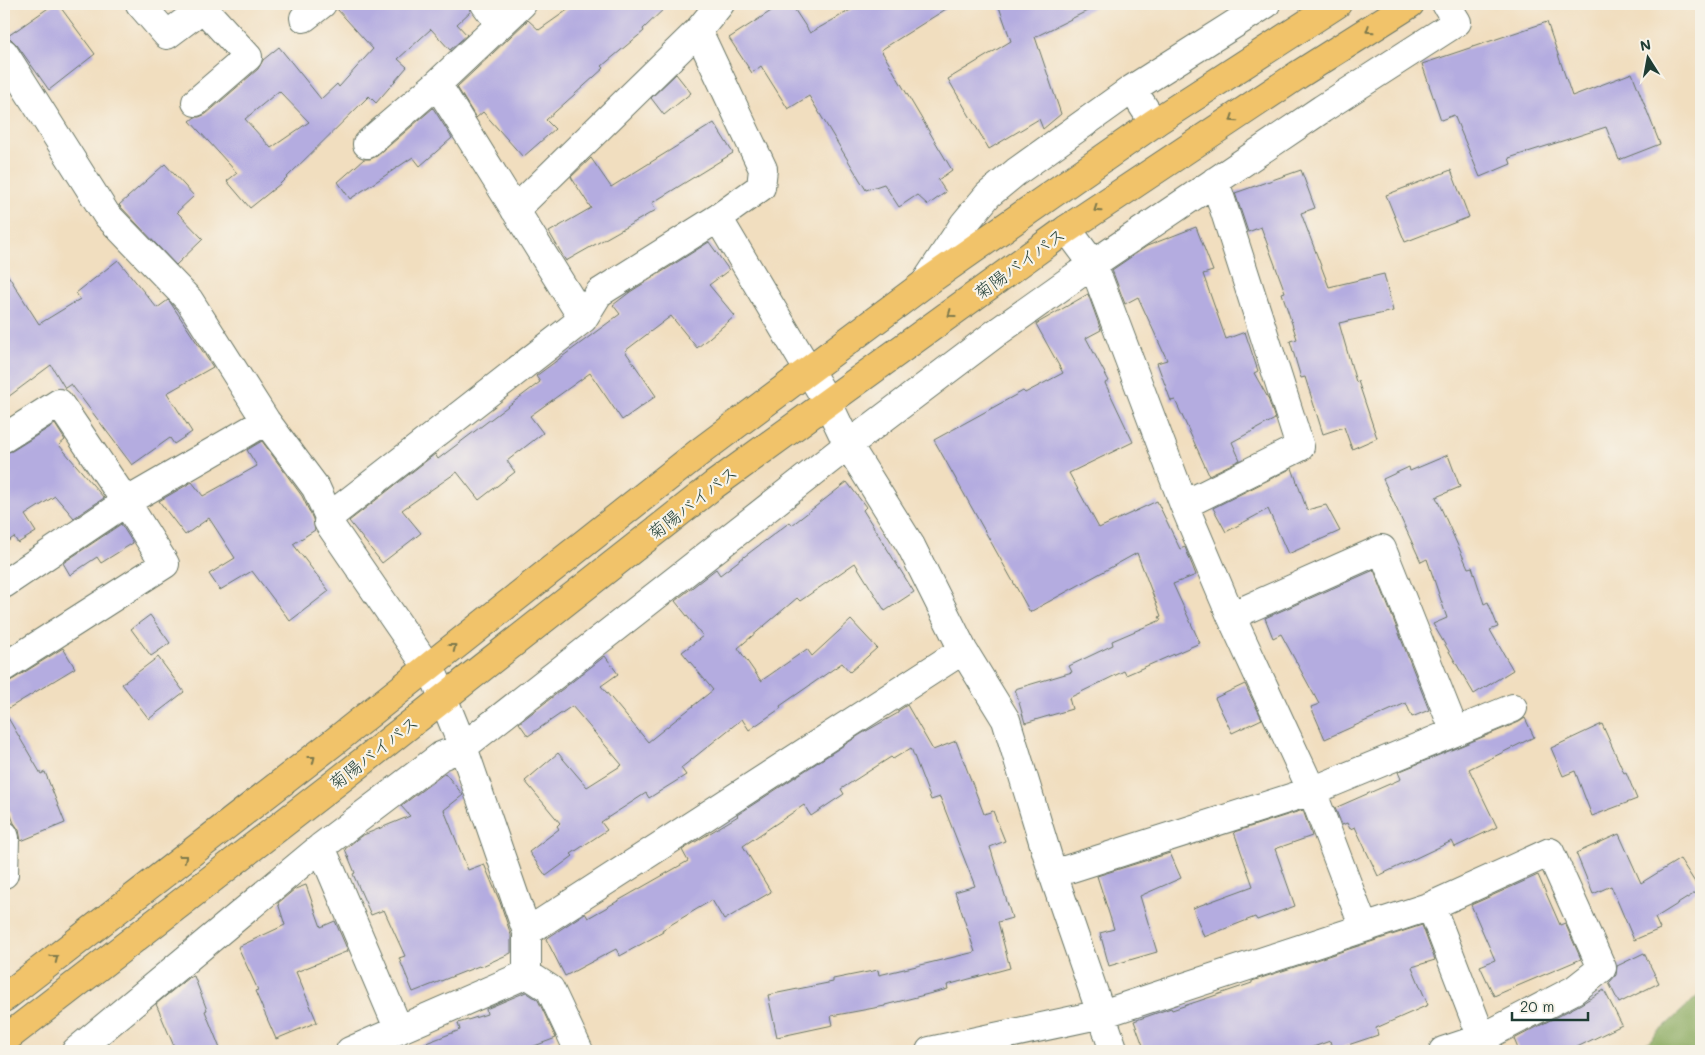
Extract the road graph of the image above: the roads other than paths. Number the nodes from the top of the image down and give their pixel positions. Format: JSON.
{"nodes":[{"id":1,"x":140,"y":4,"type":"edge"},
{"id":2,"x":522,"y":4,"type":"edge"},
{"id":3,"x":720,"y":4,"type":"edge"},
{"id":4,"x":1266,"y":4,"type":"edge"},
{"id":5,"x":1337,"y":4,"type":"edge"},
{"id":6,"x":1410,"y":4,"type":"edge"},
{"id":7,"x":1446,"y":4,"type":"edge"},
{"id":8,"x":492,"y":14,"type":"edge"},
{"id":9,"x":698,"y":32,"type":"junction"},
{"id":10,"x":4,"y":53,"type":"edge"},
{"id":11,"x":437,"y":84,"type":"junction"},
{"id":12,"x":1132,"y":89,"type":"junction"},
{"id":13,"x":196,"y":102,"type":"dead end"},
{"id":14,"x":1154,"y":124,"type":"junction"},
{"id":15,"x":367,"y":144,"type":"dead end"},
{"id":16,"x":1215,"y":181,"type":"junction"},
{"id":17,"x":515,"y":210,"type":"junction"},
{"id":18,"x":718,"y":218,"type":"junction"},
{"id":19,"x":1067,"y":229,"type":"junction"},
{"id":20,"x":1093,"y":264,"type":"junction"},
{"id":21,"x":924,"y":284,"type":"junction"},
{"id":22,"x":583,"y":318,"type":"junction"},
{"id":23,"x":810,"y":371,"type":"junction"},
{"id":24,"x":828,"y":403,"type":"junction"},
{"id":25,"x":266,"y":421,"type":"junction"},
{"id":26,"x":4,"y":438,"type":"edge"},
{"id":27,"x":848,"y":446,"type":"junction"},
{"id":28,"x":126,"y":502,"type":"junction"},
{"id":29,"x":1184,"y":505,"type":"junction"},
{"id":30,"x":329,"y":517,"type":"junction"},
{"id":31,"x":4,"y":584,"type":"edge"},
{"id":32,"x":1231,"y":616,"type":"junction"},
{"id":33,"x":963,"y":650,"type":"junction"},
{"id":34,"x":4,"y":667,"type":"edge"},
{"id":35,"x":428,"y":667,"type":"junction"},
{"id":36,"x":443,"y":699,"type":"junction"},
{"id":37,"x":1513,"y":708,"type":"dead end"},
{"id":38,"x":1455,"y":732,"type":"junction"},
{"id":39,"x":463,"y":747,"type":"junction"},
{"id":40,"x":1312,"y":791,"type":"junction"},
{"id":41,"x":4,"y":835,"type":"edge"},
{"id":42,"x":321,"y":847,"type":"junction"},
{"id":43,"x":4,"y":874,"type":"edge"},
{"id":44,"x":1053,"y":874,"type":"junction"},
{"id":45,"x":1431,"y":906,"type":"junction"},
{"id":46,"x":1364,"y":928,"type":"junction"},
{"id":47,"x":527,"y":932,"type":"junction"},
{"id":48,"x":528,"y":974,"type":"junction"},
{"id":49,"x":4,"y":998,"type":"edge"},
{"id":50,"x":1102,"y":1014,"type":"junction"},
{"id":51,"x":399,"y":1030,"type":"junction"},
{"id":52,"x":4,"y":1040,"type":"edge"},
{"id":53,"x":1485,"y":1045,"type":"edge"},
{"id":54,"x":76,"y":1051,"type":"edge"},
{"id":55,"x":350,"y":1051,"type":"edge"},
{"id":56,"x":579,"y":1051,"type":"edge"},
{"id":57,"x":930,"y":1051,"type":"edge"},
{"id":58,"x":1114,"y":1051,"type":"edge"},
{"id":59,"x":1443,"y":1051,"type":"edge"}],
"edges":[{"from":1,"to":13,"type":"street"},
{"from":2,"to":8,"type":"street"},
{"from":3,"to":9,"type":"street"},
{"from":4,"to":12,"type":"street"},
{"from":5,"to":14,"type":"highway","name":"菊陽バイパス"},
{"from":6,"to":19,"type":"highway","name":"菊陽バイパス","one_way":true},
{"from":7,"to":16,"type":"street"},
{"from":8,"to":11,"type":"street"},
{"from":9,"to":17,"type":"street"},
{"from":9,"to":18,"type":"street"},
{"from":10,"to":25,"type":"street"},
{"from":11,"to":15,"type":"street"},
{"from":11,"to":17,"type":"street"},
{"from":12,"to":14,"type":"street"},
{"from":12,"to":21,"type":"street"},
{"from":14,"to":21,"type":"highway","name":"菊陽バイパス"},
{"from":16,"to":20,"type":"street"},
{"from":16,"to":29,"type":"street"},
{"from":17,"to":22,"type":"street"},
{"from":18,"to":22,"type":"street"},
{"from":18,"to":23,"type":"street"},
{"from":19,"to":20,"type":"street"},
{"from":19,"to":24,"type":"highway","name":"菊陽バイパス","one_way":true},
{"from":20,"to":27,"type":"street"},
{"from":20,"to":29,"type":"street"},
{"from":21,"to":23,"type":"highway","name":"菊陽バイパス"},
{"from":22,"to":30,"type":"street"},
{"from":23,"to":24,"type":"street"},
{"from":35,"to":23,"type":"highway","name":"菊陽バイパス","one_way":true},
{"from":24,"to":27,"type":"street"},
{"from":24,"to":36,"type":"highway","name":"菊陽バイパス"},
{"from":25,"to":28,"type":"street"},
{"from":25,"to":30,"type":"street"},
{"from":26,"to":28,"type":"street"},
{"from":27,"to":33,"type":"street"},
{"from":27,"to":39,"type":"street"},
{"from":28,"to":31,"type":"street"},
{"from":28,"to":34,"type":"street"},
{"from":29,"to":32,"type":"street"},
{"from":30,"to":35,"type":"street"},
{"from":32,"to":38,"type":"street"},
{"from":32,"to":40,"type":"street"},
{"from":33,"to":44,"type":"street"},
{"from":33,"to":47,"type":"street"},
{"from":35,"to":36,"type":"street"},
{"from":49,"to":35,"type":"highway","name":"菊陽バイパス","one_way":true},
{"from":36,"to":39,"type":"street"},
{"from":36,"to":52,"type":"highway","name":"菊陽バイパス"},
{"from":37,"to":38,"type":"street"},
{"from":38,"to":40,"type":"street"},
{"from":39,"to":42,"type":"street"},
{"from":39,"to":47,"type":"street"},
{"from":40,"to":44,"type":"street"},
{"from":40,"to":46,"type":"street"},
{"from":41,"to":43,"type":"street"},
{"from":42,"to":51,"type":"street"},
{"from":42,"to":54,"type":"street"},
{"from":44,"to":50,"type":"street"},
{"from":45,"to":46,"type":"street"},
{"from":45,"to":53,"type":"street"},
{"from":45,"to":53,"type":"street"},
{"from":46,"to":50,"type":"street"},
{"from":47,"to":48,"type":"street"},
{"from":48,"to":51,"type":"street"},
{"from":48,"to":56,"type":"street"},
{"from":50,"to":57,"type":"street"},
{"from":50,"to":58,"type":"street"},
{"from":51,"to":55,"type":"street"},
{"from":53,"to":59,"type":"street"}]}
